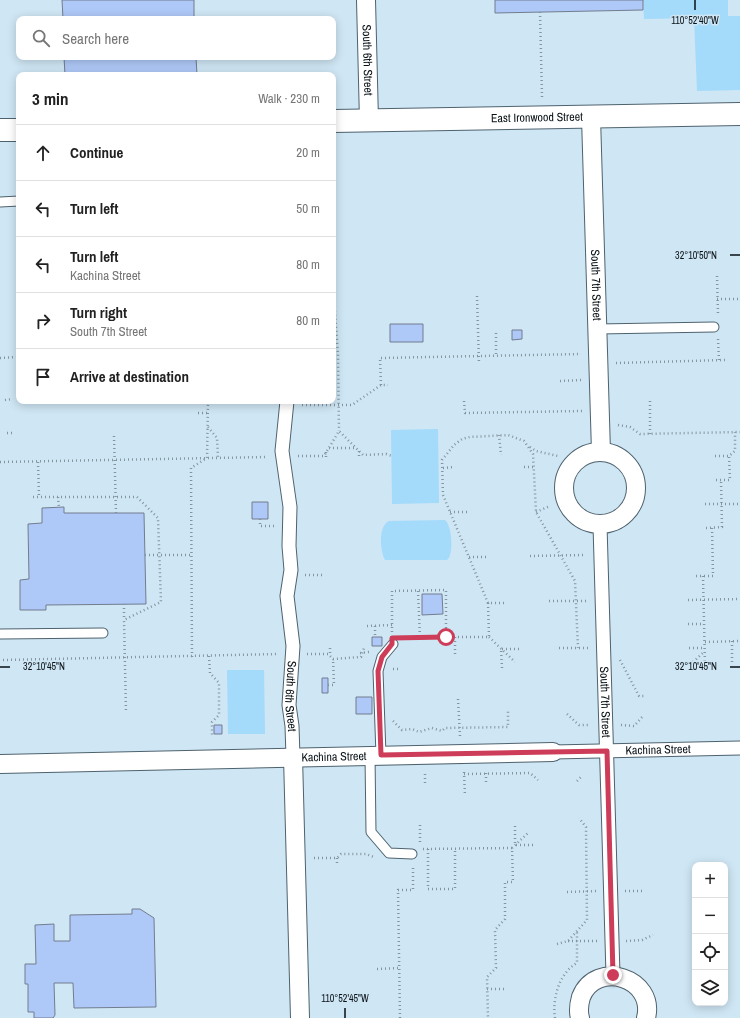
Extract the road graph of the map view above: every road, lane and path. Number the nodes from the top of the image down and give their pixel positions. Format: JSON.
{"nodes":[{"id":1,"x":366,"y":0,"type":"edge"},
{"id":2,"x":540,"y":12,"type":"dead end"},
{"id":3,"x":542,"y":97,"type":"dead end"},
{"id":4,"x":740,"y":114,"type":"edge"},
{"id":5,"x":591,"y":117,"type":"junction"},
{"id":6,"x":336,"y":121,"type":"edge"},
{"id":7,"x":369,"y":121,"type":"junction"},
{"id":8,"x":0,"y":130,"type":"edge"},
{"id":9,"x":16,"y":130,"type":"edge"},
{"id":10,"x":16,"y":201,"type":"edge"},
{"id":11,"x":0,"y":202,"type":"edge"},
{"id":12,"x":477,"y":296,"type":"dead end"},
{"id":13,"x":717,"y":299,"type":"dead end"},
{"id":14,"x":740,"y":299,"type":"edge"},
{"id":15,"x":714,"y":327,"type":"dead end"},
{"id":16,"x":598,"y":329,"type":"junction"},
{"id":17,"x":496,"y":333,"type":"dead end"},
{"id":18,"x":336,"y":341,"type":"edge"},
{"id":19,"x":584,"y":354,"type":"dead end"},
{"id":20,"x":479,"y":356,"type":"junction"},
{"id":21,"x":496,"y":356,"type":"junction"},
{"id":22,"x":16,"y":357,"type":"edge"},
{"id":23,"x":0,"y":358,"type":"edge"},
{"id":24,"x":725,"y":360,"type":"dead end"},
{"id":25,"x":610,"y":363,"type":"dead end"},
{"id":26,"x":479,"y":364,"type":"dead end"},
{"id":27,"x":585,"y":374,"type":"dead end"},
{"id":28,"x":560,"y":380,"type":"dead end"},
{"id":29,"x":381,"y":385,"type":"junction"},
{"id":30,"x":388,"y":385,"type":"dead end"},
{"id":31,"x":13,"y":399,"type":"dead end"},
{"id":32,"x":5,"y":400,"type":"dead end"},
{"id":33,"x":464,"y":401,"type":"dead end"},
{"id":34,"x":650,"y":401,"type":"dead end"},
{"id":35,"x":208,"y":404,"type":"edge"},
{"id":36,"x":287,"y":404,"type":"edge"},
{"id":37,"x":313,"y":404,"type":"edge"},
{"id":38,"x":339,"y":405,"type":"junction"},
{"id":39,"x":585,"y":411,"type":"dead end"},
{"id":40,"x":198,"y":412,"type":"dead end"},
{"id":41,"x":208,"y":412,"type":"junction"},
{"id":42,"x":611,"y":425,"type":"dead end"},
{"id":43,"x":208,"y":427,"type":"junction"},
{"id":44,"x":339,"y":431,"type":"junction"},
{"id":45,"x":735,"y":432,"type":"junction"},
{"id":46,"x":740,"y":432,"type":"edge"},
{"id":47,"x":7,"y":433,"type":"dead end"},
{"id":48,"x":13,"y":433,"type":"dead end"},
{"id":49,"x":650,"y":434,"type":"junction"},
{"id":50,"x":499,"y":435,"type":"junction"},
{"id":51,"x":114,"y":436,"type":"dead end"},
{"id":52,"x":530,"y":447,"type":"junction"},
{"id":53,"x":328,"y":448,"type":"junction"},
{"id":54,"x":358,"y":449,"type":"junction"},
{"id":55,"x":326,"y":452,"type":"junction"},
{"id":56,"x":601,"y":452,"type":"junction"},
{"id":57,"x":501,"y":455,"type":"dead end"},
{"id":58,"x":284,"y":456,"type":"junction"},
{"id":59,"x":392,"y":456,"type":"dead end"},
{"id":60,"x":558,"y":456,"type":"dead end"},
{"id":61,"x":715,"y":456,"type":"dead end"},
{"id":62,"x":729,"y":456,"type":"junction"},
{"id":63,"x":208,"y":458,"type":"junction"},
{"id":64,"x":218,"y":458,"type":"junction"},
{"id":65,"x":359,"y":458,"type":"dead end"},
{"id":66,"x":326,"y":459,"type":"dead end"},
{"id":67,"x":115,"y":460,"type":"junction"},
{"id":68,"x":0,"y":462,"type":"edge"},
{"id":69,"x":38,"y":462,"type":"junction"},
{"id":70,"x":455,"y":467,"type":"dead end"},
{"id":71,"x":524,"y":467,"type":"dead end"},
{"id":72,"x":534,"y":467,"type":"junction"},
{"id":73,"x":443,"y":468,"type":"junction"},
{"id":74,"x":716,"y":480,"type":"dead end"},
{"id":75,"x":721,"y":480,"type":"junction"},
{"id":76,"x":33,"y":497,"type":"dead end"},
{"id":77,"x":39,"y":497,"type":"junction"},
{"id":78,"x":58,"y":497,"type":"junction"},
{"id":79,"x":116,"y":497,"type":"junction"},
{"id":80,"x":705,"y":504,"type":"dead end"},
{"id":81,"x":722,"y":504,"type":"junction"},
{"id":82,"x":740,"y":504,"type":"edge"},
{"id":83,"x":550,"y":506,"type":"dead end"},
{"id":84,"x":59,"y":508,"type":"dead end"},
{"id":85,"x":450,"y":512,"type":"junction"},
{"id":86,"x":469,"y":512,"type":"dead end"},
{"id":87,"x":536,"y":512,"type":"junction"},
{"id":88,"x":116,"y":513,"type":"dead end"},
{"id":89,"x":260,"y":519,"type":"dead end"},
{"id":90,"x":600,"y":525,"type":"junction"},
{"id":91,"x":290,"y":526,"type":"junction"},
{"id":92,"x":712,"y":527,"type":"junction"},
{"id":93,"x":706,"y":528,"type":"dead end"},
{"id":94,"x":192,"y":554,"type":"junction"},
{"id":95,"x":145,"y":555,"type":"dead end"},
{"id":96,"x":159,"y":555,"type":"junction"},
{"id":97,"x":561,"y":555,"type":"junction"},
{"id":98,"x":601,"y":555,"type":"junction"},
{"id":99,"x":530,"y":556,"type":"dead end"},
{"id":100,"x":469,"y":557,"type":"junction"},
{"id":101,"x":488,"y":557,"type":"dead end"},
{"id":102,"x":696,"y":576,"type":"dead end"},
{"id":103,"x":703,"y":576,"type":"junction"},
{"id":104,"x":418,"y":591,"type":"junction"},
{"id":105,"x":740,"y":599,"type":"edge"},
{"id":106,"x":602,"y":600,"type":"junction"},
{"id":107,"x":688,"y":600,"type":"dead end"},
{"id":108,"x":704,"y":600,"type":"junction"},
{"id":109,"x":549,"y":601,"type":"dead end"},
{"id":110,"x":576,"y":601,"type":"junction"},
{"id":111,"x":488,"y":603,"type":"junction"},
{"id":112,"x":124,"y":604,"type":"dead end"},
{"id":113,"x":507,"y":604,"type":"dead end"},
{"id":114,"x":124,"y":620,"type":"junction"},
{"id":115,"x":688,"y":624,"type":"dead end"},
{"id":116,"x":704,"y":624,"type":"junction"},
{"id":117,"x":392,"y":625,"type":"junction"},
{"id":118,"x":367,"y":626,"type":"dead end"},
{"id":119,"x":375,"y":626,"type":"junction"},
{"id":120,"x":103,"y":633,"type":"dead end"},
{"id":121,"x":0,"y":634,"type":"edge"},
{"id":122,"x":375,"y":637,"type":"dead end"},
{"id":123,"x":446,"y":637,"type":"junction"},
{"id":124,"x":455,"y":637,"type":"junction"},
{"id":125,"x":489,"y":637,"type":"junction"},
{"id":126,"x":420,"y":638,"type":"junction"},
{"id":127,"x":392,"y":641,"type":"junction"},
{"id":128,"x":732,"y":641,"type":"junction"},
{"id":129,"x":740,"y":641,"type":"edge"},
{"id":130,"x":705,"y":642,"type":"junction"},
{"id":131,"x":330,"y":648,"type":"dead end"},
{"id":132,"x":364,"y":648,"type":"dead end"},
{"id":133,"x":578,"y":648,"type":"dead end"},
{"id":134,"x":689,"y":648,"type":"dead end"},
{"id":135,"x":502,"y":649,"type":"junction"},
{"id":136,"x":519,"y":649,"type":"dead end"},
{"id":137,"x":705,"y":649,"type":"junction"},
{"id":138,"x":293,"y":654,"type":"junction"},
{"id":139,"x":330,"y":655,"type":"junction"},
{"id":140,"x":192,"y":656,"type":"junction"},
{"id":141,"x":209,"y":656,"type":"junction"},
{"id":142,"x":455,"y":657,"type":"dead end"},
{"id":143,"x":125,"y":658,"type":"junction"},
{"id":144,"x":333,"y":659,"type":"junction"},
{"id":145,"x":3,"y":660,"type":"dead end"},
{"id":146,"x":515,"y":662,"type":"dead end"},
{"id":147,"x":693,"y":662,"type":"dead end"},
{"id":148,"x":732,"y":665,"type":"dead end"},
{"id":149,"x":705,"y":666,"type":"dead end"},
{"id":150,"x":502,"y":668,"type":"dead end"},
{"id":151,"x":328,"y":685,"type":"dead end"},
{"id":152,"x":458,"y":699,"type":"dead end"},
{"id":153,"x":379,"y":708,"type":"junction"},
{"id":154,"x":508,"y":711,"type":"dead end"},
{"id":155,"x":126,"y":712,"type":"dead end"},
{"id":156,"x":459,"y":727,"type":"junction"},
{"id":157,"x":212,"y":736,"type":"dead end"},
{"id":158,"x":460,"y":740,"type":"dead end"},
{"id":159,"x":740,"y":748,"type":"edge"},
{"id":160,"x":607,"y":751,"type":"junction"},
{"id":161,"x":553,"y":752,"type":"joint"},
{"id":162,"x":375,"y":755,"type":"junction"},
{"id":163,"x":293,"y":757,"type":"junction"},
{"id":164,"x":0,"y":764,"type":"edge"},
{"id":165,"x":464,"y":769,"type":"dead end"},
{"id":166,"x":486,"y":773,"type":"junction"},
{"id":167,"x":417,"y":774,"type":"dead end"},
{"id":168,"x":425,"y":774,"type":"junction"},
{"id":169,"x":433,"y":774,"type":"dead end"},
{"id":170,"x":456,"y":774,"type":"dead end"},
{"id":171,"x":464,"y":774,"type":"junction"},
{"id":172,"x":581,"y":777,"type":"dead end"},
{"id":173,"x":538,"y":780,"type":"dead end"},
{"id":174,"x":577,"y":781,"type":"dead end"},
{"id":175,"x":425,"y":785,"type":"dead end"},
{"id":176,"x":486,"y":785,"type":"dead end"},
{"id":177,"x":465,"y":796,"type":"dead end"},
{"id":178,"x":579,"y":818,"type":"dead end"},
{"id":179,"x":420,"y":825,"type":"dead end"},
{"id":180,"x":515,"y":826,"type":"dead end"},
{"id":181,"x":529,"y":832,"type":"dead end"},
{"id":182,"x":515,"y":845,"type":"junction"},
{"id":183,"x":533,"y":845,"type":"dead end"},
{"id":184,"x":512,"y":848,"type":"junction"},
{"id":185,"x":428,"y":849,"type":"junction"},
{"id":186,"x":455,"y":849,"type":"junction"},
{"id":187,"x":388,"y":853,"type":"junction"},
{"id":188,"x":412,"y":854,"type":"joint"},
{"id":189,"x":307,"y":858,"type":"dead end"},
{"id":190,"x":337,"y":858,"type":"junction"},
{"id":191,"x":337,"y":863,"type":"dead end"},
{"id":192,"x":577,"y":931,"type":"junction"},
{"id":193,"x":557,"y":944,"type":"dead end"},
{"id":194,"x":399,"y":968,"type":"junction"},
{"id":195,"x":377,"y":969,"type":"dead end"},
{"id":196,"x":613,"y":975,"type":"junction"},
{"id":197,"x":487,"y":989,"type":"junction"},
{"id":198,"x":505,"y":989,"type":"dead end"},
{"id":199,"x":300,"y":1018,"type":"edge"},
{"id":200,"x":400,"y":1018,"type":"edge"},
{"id":201,"x":488,"y":1018,"type":"edge"},
{"id":202,"x":555,"y":1018,"type":"edge"},
{"id":203,"x":580,"y":1018,"type":"edge"},
{"id":204,"x":646,"y":1018,"type":"edge"}],
"edges":[{"from":1,"to":7,"type":"street","name":"South 6th Street"},
{"from":2,"to":3,"type":"path"},
{"from":4,"to":5,"type":"street","name":"East Ironwood Street"},
{"from":5,"to":7,"type":"street","name":"East Ironwood Street"},
{"from":5,"to":16,"type":"street","name":"South 7th Street"},
{"from":6,"to":7,"type":"street","name":"East Ironwood Street"},
{"from":8,"to":9,"type":"street"},
{"from":10,"to":11,"type":"lane"},
{"from":12,"to":20,"type":"path"},
{"from":13,"to":14,"type":"path"},
{"from":15,"to":16,"type":"lane"},
{"from":16,"to":56,"type":"street","name":"South 7th Street"},
{"from":17,"to":21,"type":"path"},
{"from":18,"to":38,"type":"path"},
{"from":19,"to":21,"type":"path"},
{"from":20,"to":21,"type":"path"},
{"from":20,"to":26,"type":"path"},
{"from":20,"to":29,"type":"path"},
{"from":22,"to":23,"type":"path"},
{"from":24,"to":25,"type":"path"},
{"from":27,"to":28,"type":"path"},
{"from":29,"to":30,"type":"path"},
{"from":29,"to":38,"type":"path"},
{"from":31,"to":32,"type":"path"},
{"from":33,"to":39,"type":"path"},
{"from":34,"to":49,"type":"path"},
{"from":35,"to":41,"type":"path"},
{"from":36,"to":58,"type":"street","name":"South 6th Street"},
{"from":37,"to":38,"type":"path"},
{"from":38,"to":44,"type":"path"},
{"from":40,"to":41,"type":"path"},
{"from":41,"to":43,"type":"path"},
{"from":42,"to":49,"type":"path"},
{"from":43,"to":63,"type":"path"},
{"from":43,"to":64,"type":"path"},
{"from":44,"to":53,"type":"path"},
{"from":44,"to":54,"type":"path"},
{"from":45,"to":46,"type":"path"},
{"from":45,"to":49,"type":"path"},
{"from":45,"to":62,"type":"path"},
{"from":47,"to":48,"type":"path"},
{"from":50,"to":52,"type":"path"},
{"from":50,"to":57,"type":"path"},
{"from":50,"to":73,"type":"path"},
{"from":51,"to":67,"type":"path"},
{"from":52,"to":60,"type":"path"},
{"from":52,"to":72,"type":"path"},
{"from":53,"to":54,"type":"path"},
{"from":53,"to":55,"type":"path"},
{"from":54,"to":59,"type":"path"},
{"from":54,"to":65,"type":"path"},
{"from":55,"to":58,"type":"path"},
{"from":55,"to":66,"type":"path"},
{"from":56,"to":90,"type":"street"},
{"from":56,"to":90,"type":"street"},
{"from":58,"to":64,"type":"path"},
{"from":58,"to":91,"type":"street","name":"South 6th Street"},
{"from":61,"to":62,"type":"path"},
{"from":62,"to":75,"type":"path"},
{"from":63,"to":64,"type":"path"},
{"from":63,"to":67,"type":"path"},
{"from":63,"to":94,"type":"path"},
{"from":67,"to":69,"type":"path"},
{"from":67,"to":79,"type":"path"},
{"from":68,"to":69,"type":"path"},
{"from":69,"to":77,"type":"path"},
{"from":70,"to":73,"type":"path"},
{"from":71,"to":72,"type":"path"},
{"from":72,"to":87,"type":"path"},
{"from":73,"to":85,"type":"path"},
{"from":74,"to":75,"type":"path"},
{"from":75,"to":81,"type":"path"},
{"from":76,"to":77,"type":"path"},
{"from":77,"to":78,"type":"path"},
{"from":78,"to":79,"type":"path"},
{"from":78,"to":84,"type":"path"},
{"from":79,"to":88,"type":"path"},
{"from":79,"to":96,"type":"path"},
{"from":80,"to":81,"type":"path"},
{"from":81,"to":82,"type":"path"},
{"from":81,"to":92,"type":"path"},
{"from":83,"to":87,"type":"path"},
{"from":85,"to":86,"type":"path"},
{"from":85,"to":100,"type":"path"},
{"from":87,"to":97,"type":"path"},
{"from":89,"to":91,"type":"path"},
{"from":90,"to":98,"type":"street","name":"South 7th Street"},
{"from":91,"to":138,"type":"street","name":"South 6th Street"},
{"from":92,"to":93,"type":"path"},
{"from":92,"to":103,"type":"path"},
{"from":94,"to":96,"type":"path"},
{"from":94,"to":140,"type":"path"},
{"from":95,"to":96,"type":"path"},
{"from":96,"to":114,"type":"path"},
{"from":97,"to":98,"type":"path"},
{"from":97,"to":99,"type":"path"},
{"from":97,"to":110,"type":"path"},
{"from":98,"to":106,"type":"street","name":"South 7th Street"},
{"from":100,"to":101,"type":"path"},
{"from":100,"to":111,"type":"path"},
{"from":102,"to":103,"type":"path"},
{"from":103,"to":108,"type":"path"},
{"from":104,"to":117,"type":"path"},
{"from":104,"to":123,"type":"path"},
{"from":104,"to":126,"type":"path"},
{"from":105,"to":108,"type":"path"},
{"from":106,"to":110,"type":"path"},
{"from":106,"to":160,"type":"street","name":"South 7th Street"},
{"from":107,"to":108,"type":"path"},
{"from":108,"to":116,"type":"path"},
{"from":109,"to":110,"type":"path"},
{"from":110,"to":133,"type":"path"},
{"from":111,"to":113,"type":"path"},
{"from":111,"to":125,"type":"path"},
{"from":112,"to":114,"type":"path"},
{"from":114,"to":143,"type":"path"},
{"from":115,"to":116,"type":"path"},
{"from":116,"to":130,"type":"path"},
{"from":117,"to":119,"type":"path"},
{"from":117,"to":127,"type":"path"},
{"from":118,"to":119,"type":"path"},
{"from":119,"to":122,"type":"path"},
{"from":120,"to":121,"type":"lane"},
{"from":123,"to":124,"type":"path"},
{"from":123,"to":126,"type":"path"},
{"from":124,"to":125,"type":"path"},
{"from":124,"to":142,"type":"path"},
{"from":125,"to":135,"type":"path"},
{"from":126,"to":127,"type":"path"},
{"from":127,"to":153,"type":"lane"},
{"from":128,"to":129,"type":"path"},
{"from":128,"to":130,"type":"path"},
{"from":128,"to":148,"type":"path"},
{"from":130,"to":137,"type":"path"},
{"from":131,"to":139,"type":"path"},
{"from":132,"to":144,"type":"path"},
{"from":134,"to":137,"type":"path"},
{"from":135,"to":136,"type":"path"},
{"from":135,"to":146,"type":"path"},
{"from":135,"to":150,"type":"path"},
{"from":137,"to":147,"type":"path"},
{"from":137,"to":149,"type":"path"},
{"from":138,"to":139,"type":"path"},
{"from":138,"to":141,"type":"path"},
{"from":138,"to":163,"type":"street","name":"South 6th Street"},
{"from":139,"to":144,"type":"path"},
{"from":140,"to":141,"type":"path"},
{"from":140,"to":143,"type":"path"},
{"from":141,"to":157,"type":"path"},
{"from":143,"to":145,"type":"path"},
{"from":143,"to":155,"type":"path"},
{"from":144,"to":151,"type":"path"},
{"from":152,"to":156,"type":"path"},
{"from":153,"to":156,"type":"path"},
{"from":153,"to":162,"type":"lane"},
{"from":154,"to":156,"type":"path"},
{"from":156,"to":158,"type":"path"},
{"from":159,"to":160,"type":"street","name":"Kachina Street"},
{"from":160,"to":161,"type":"street","name":"Kachina Street"},
{"from":160,"to":196,"type":"street","name":"South 7th Street"},
{"from":161,"to":162,"type":"street","name":"Kachina Street"},
{"from":162,"to":163,"type":"street","name":"Kachina Street"},
{"from":162,"to":187,"type":"lane"},
{"from":163,"to":164,"type":"street","name":"Kachina Street"},
{"from":163,"to":199,"type":"street","name":"South 6th Street"},
{"from":165,"to":171,"type":"path"},
{"from":166,"to":171,"type":"path"},
{"from":166,"to":173,"type":"path"},
{"from":166,"to":176,"type":"path"},
{"from":167,"to":168,"type":"path"},
{"from":168,"to":169,"type":"path"},
{"from":168,"to":175,"type":"path"},
{"from":170,"to":171,"type":"path"},
{"from":171,"to":177,"type":"path"},
{"from":172,"to":174,"type":"path"},
{"from":178,"to":192,"type":"path"},
{"from":179,"to":185,"type":"path"},
{"from":180,"to":182,"type":"path"},
{"from":181,"to":182,"type":"path"},
{"from":182,"to":183,"type":"path"},
{"from":182,"to":184,"type":"path"},
{"from":184,"to":186,"type":"path"},
{"from":184,"to":197,"type":"path"},
{"from":185,"to":186,"type":"path"},
{"from":185,"to":186,"type":"path"},
{"from":187,"to":188,"type":"lane"},
{"from":187,"to":190,"type":"path"},
{"from":188,"to":194,"type":"path"},
{"from":189,"to":190,"type":"path"},
{"from":190,"to":191,"type":"path"},
{"from":192,"to":193,"type":"path"},
{"from":192,"to":202,"type":"path"},
{"from":194,"to":195,"type":"path"},
{"from":194,"to":200,"type":"path"},
{"from":196,"to":203,"type":"street"},
{"from":196,"to":204,"type":"street"},
{"from":197,"to":198,"type":"path"},
{"from":197,"to":201,"type":"path"}]}
